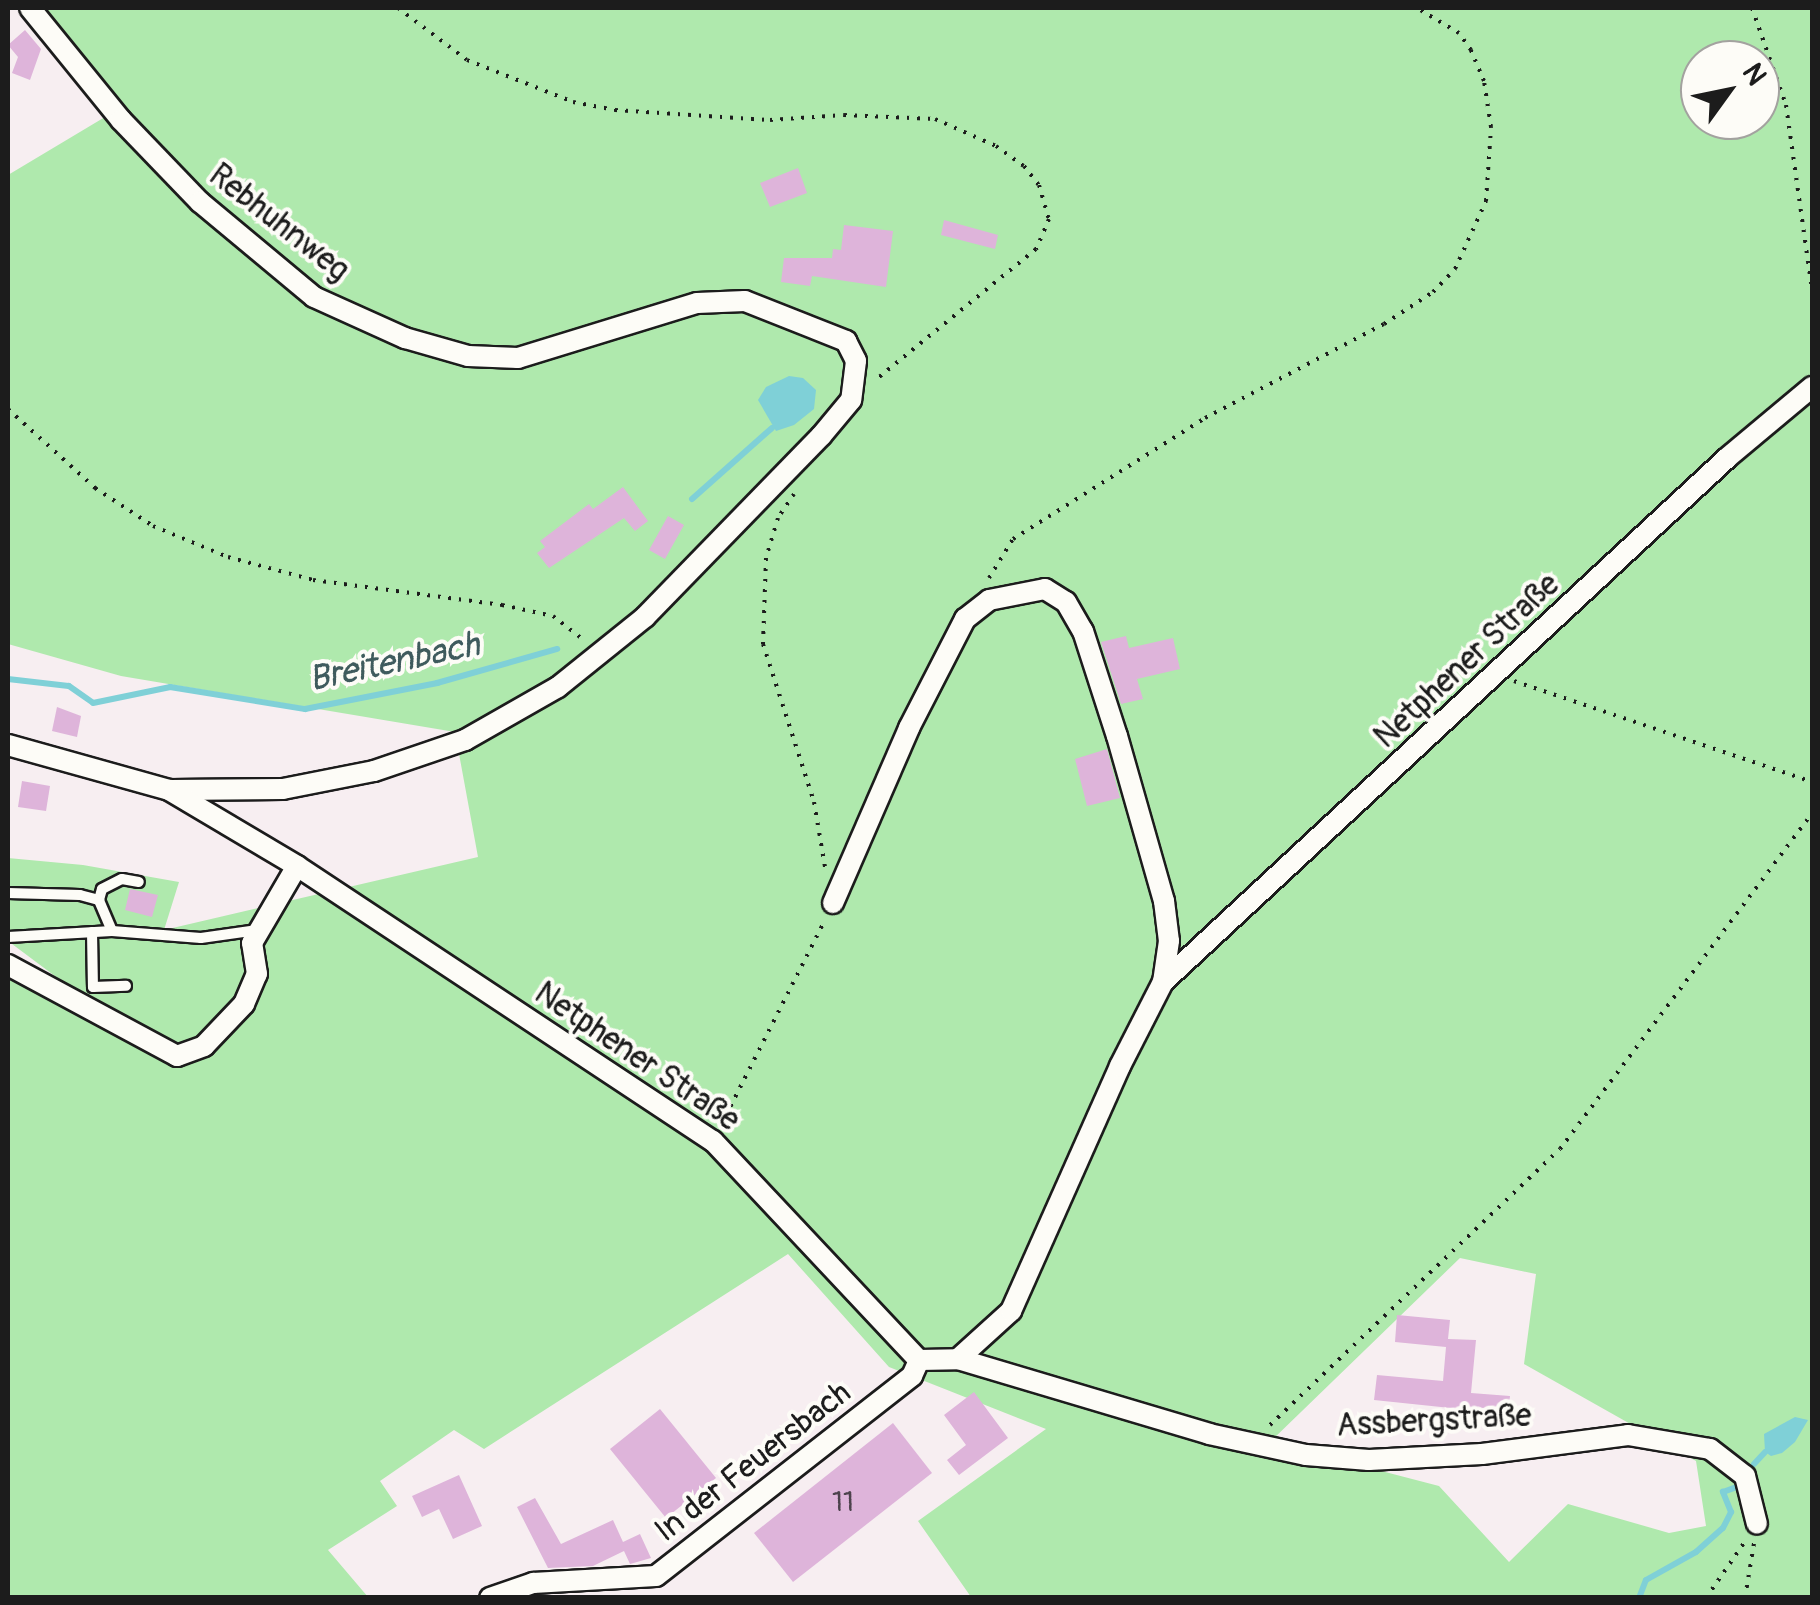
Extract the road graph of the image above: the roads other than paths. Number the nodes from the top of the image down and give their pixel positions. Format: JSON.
{"nodes":[{"id":1,"x":30,"y":8,"type":"edge"},
{"id":2,"x":1812,"y":387,"type":"edge"},
{"id":3,"x":8,"y":745,"type":"edge"},
{"id":4,"x":169,"y":790,"type":"junction"},
{"id":5,"x":297,"y":866,"type":"junction"},
{"id":6,"x":139,"y":882,"type":"dead end"},
{"id":7,"x":8,"y":893,"type":"edge"},
{"id":8,"x":99,"y":900,"type":"junction"},
{"id":9,"x":834,"y":903,"type":"road end"},
{"id":10,"x":258,"y":930,"type":"junction"},
{"id":11,"x":112,"y":931,"type":"junction"},
{"id":12,"x":92,"y":932,"type":"junction"},
{"id":13,"x":8,"y":937,"type":"edge"},
{"id":14,"x":8,"y":965,"type":"edge"},
{"id":15,"x":1163,"y":982,"type":"junction"},
{"id":16,"x":126,"y":986,"type":"dead end"},
{"id":17,"x":918,"y":1360,"type":"junction"},
{"id":18,"x":958,"y":1360,"type":"junction"},
{"id":19,"x":1757,"y":1524,"type":"road end"},
{"id":20,"x":490,"y":1598,"type":"edge"}],
"edges":[{"from":1,"to":4,"type":"street","name":"Rebhuhnweg"},
{"from":2,"to":15,"type":"street","name":"Netphener Straße"},
{"from":3,"to":4,"type":"street","name":"Netphener Straße"},
{"from":4,"to":5,"type":"street","name":"Netphener Straße"},
{"from":5,"to":10,"type":"street"},
{"from":5,"to":17,"type":"street","name":"Netphener Straße"},
{"from":6,"to":8,"type":"lane"},
{"from":7,"to":8,"type":"lane"},
{"from":8,"to":11,"type":"lane"},
{"from":9,"to":15,"type":"street","name":"Netphener Straße"},
{"from":10,"to":11,"type":"lane"},
{"from":10,"to":14,"type":"street"},
{"from":11,"to":12,"type":"lane"},
{"from":12,"to":13,"type":"lane"},
{"from":12,"to":16,"type":"lane"},
{"from":15,"to":18,"type":"street","name":"Netphener Straße"},
{"from":17,"to":18,"type":"street"},
{"from":17,"to":20,"type":"street","name":"In der Feuersbach"},
{"from":18,"to":19,"type":"street","name":"Assbergstraße"}]}
